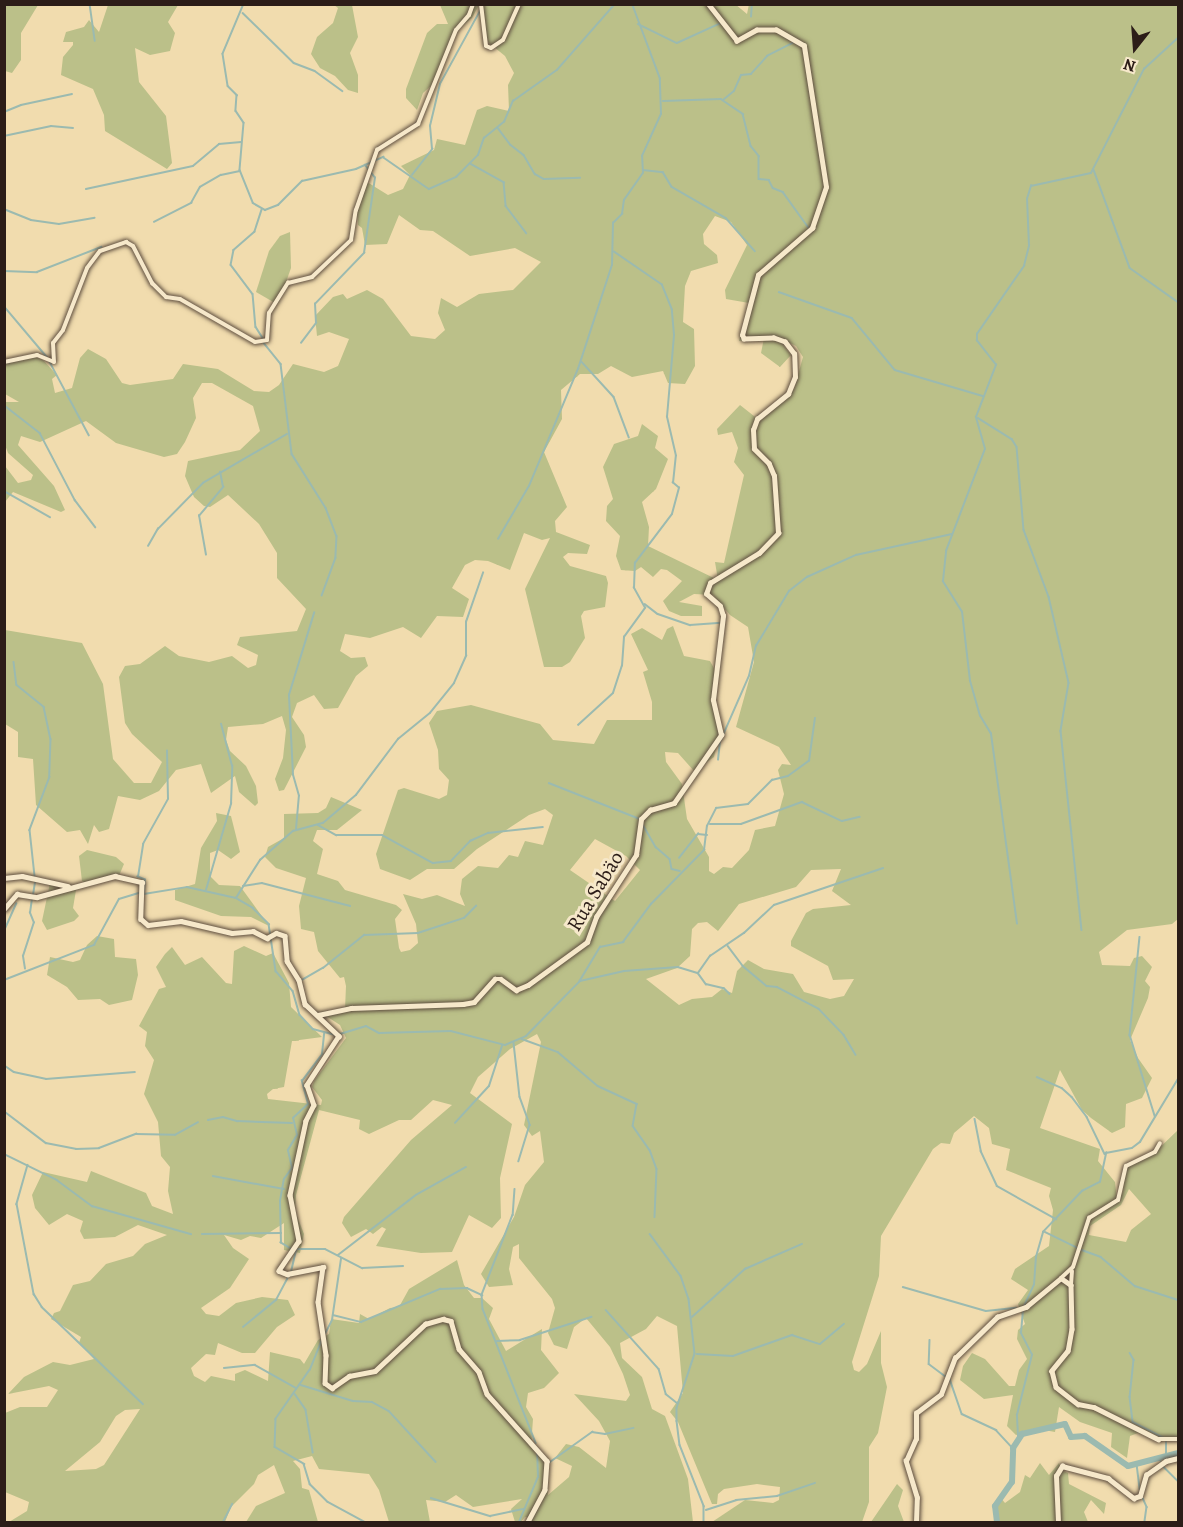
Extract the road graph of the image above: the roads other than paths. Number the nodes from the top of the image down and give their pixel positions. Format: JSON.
{"nodes":[{"id":1,"x":473,"y":4,"type":"edge"},
{"id":2,"x":481,"y":4,"type":"edge"},
{"id":3,"x":519,"y":4,"type":"edge"},
{"id":4,"x":708,"y":4,"type":"edge"},
{"id":5,"x":4,"y":362,"type":"edge"},
{"id":6,"x":4,"y":878,"type":"edge"},
{"id":7,"x":70,"y":887,"type":"junction"},
{"id":8,"x":4,"y":909,"type":"edge"},
{"id":9,"x":318,"y":1015,"type":"junction"},
{"id":10,"x":1160,"y":1143,"type":"dead end"},
{"id":11,"x":1072,"y":1270,"type":"junction"},
{"id":12,"x":1061,"y":1278,"type":"junction"},
{"id":13,"x":1071,"y":1285,"type":"junction"},
{"id":14,"x":1179,"y":1439,"type":"edge"},
{"id":15,"x":1179,"y":1458,"type":"edge"},
{"id":16,"x":528,"y":1522,"type":"edge"},
{"id":17,"x":916,"y":1522,"type":"edge"},
{"id":18,"x":1058,"y":1522,"type":"edge"}],
"edges":[{"from":1,"to":5,"type":"street"},
{"from":2,"to":3,"type":"street"},
{"from":4,"to":9,"type":"street","name":"Rua Sabäo"},
{"from":6,"to":7,"type":"street"},
{"from":7,"to":8,"type":"street"},
{"from":7,"to":9,"type":"street"},
{"from":9,"to":16,"type":"street"},
{"from":10,"to":11,"type":"street"},
{"from":11,"to":12,"type":"street"},
{"from":11,"to":13,"type":"street"},
{"from":12,"to":13,"type":"street"},
{"from":12,"to":17,"type":"street"},
{"from":13,"to":14,"type":"street"},
{"from":15,"to":18,"type":"street"}]}
